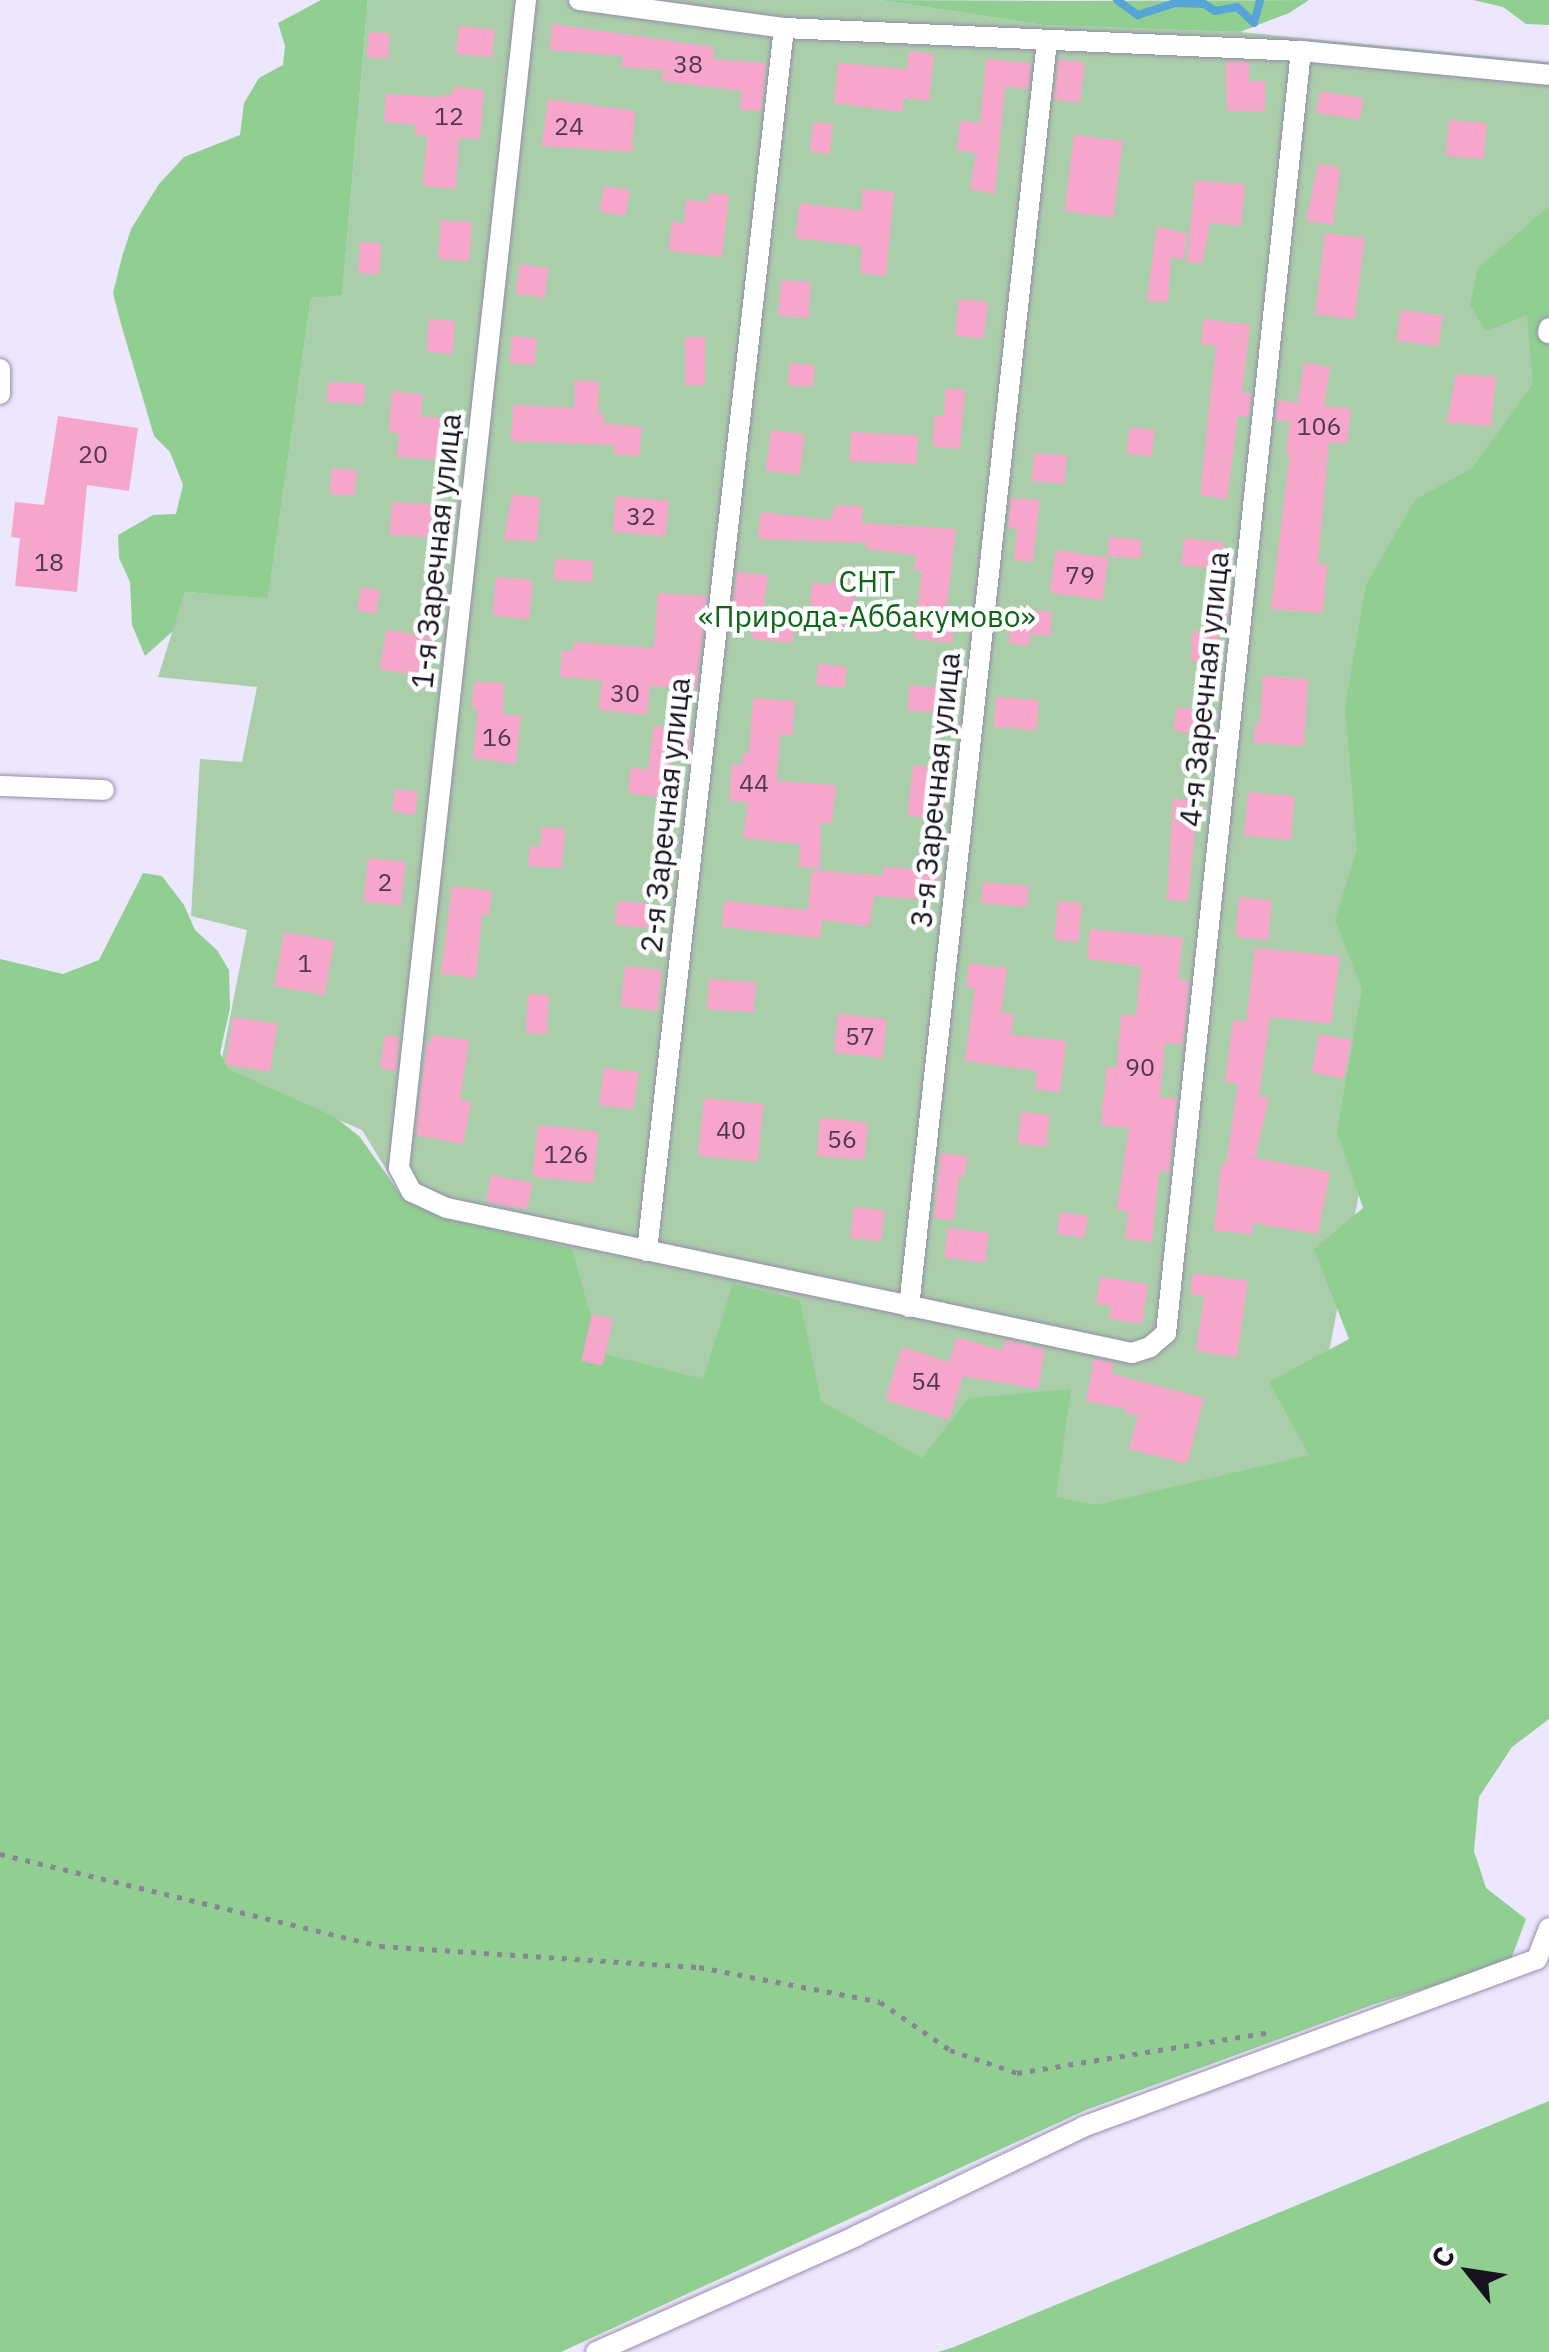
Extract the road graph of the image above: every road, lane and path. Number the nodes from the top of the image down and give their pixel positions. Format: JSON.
{"nodes":[{"id":1,"x":526,"y":0,"type":"edge"},
{"id":2,"x":580,"y":0,"type":"edge"},
{"id":3,"x":784,"y":28,"type":"junction"},
{"id":4,"x":1046,"y":40,"type":"junction"},
{"id":5,"x":1301,"y":51,"type":"junction"},
{"id":6,"x":1549,"y":75,"type":"edge"},
{"id":7,"x":0,"y":369,"type":"edge"},
{"id":8,"x":0,"y":394,"type":"edge"},
{"id":9,"x":0,"y":786,"type":"edge"},
{"id":10,"x":104,"y":790,"type":"dead end"},
{"id":11,"x":647,"y":1251,"type":"junction"},
{"id":12,"x":909,"y":1308,"type":"junction"},
{"id":13,"x":1166,"y":1333,"type":"joint"},
{"id":14,"x":0,"y":1854,"type":"edge"},
{"id":15,"x":1549,"y":1928,"type":"edge"},
{"id":16,"x":1281,"y":2030,"type":"dead end"},
{"id":17,"x":596,"y":2352,"type":"edge"}],
"edges":[{"from":1,"to":11,"type":"street","name":"1-я Заречная улица"},
{"from":2,"to":3,"type":"street"},
{"from":3,"to":4,"type":"street"},
{"from":3,"to":11,"type":"street","name":"2-я Заречная улица"},
{"from":4,"to":5,"type":"street"},
{"from":4,"to":12,"type":"street","name":"3-я Заречная улица"},
{"from":5,"to":6,"type":"street"},
{"from":5,"to":13,"type":"street","name":"4-я Заречная улица"},
{"from":7,"to":8,"type":"street"},
{"from":9,"to":10,"type":"street"},
{"from":11,"to":12,"type":"street","name":"1-я Заречная улица"},
{"from":12,"to":13,"type":"street","name":"1-я Заречная улица"},
{"from":14,"to":16,"type":"path"},
{"from":15,"to":17,"type":"street"}]}
